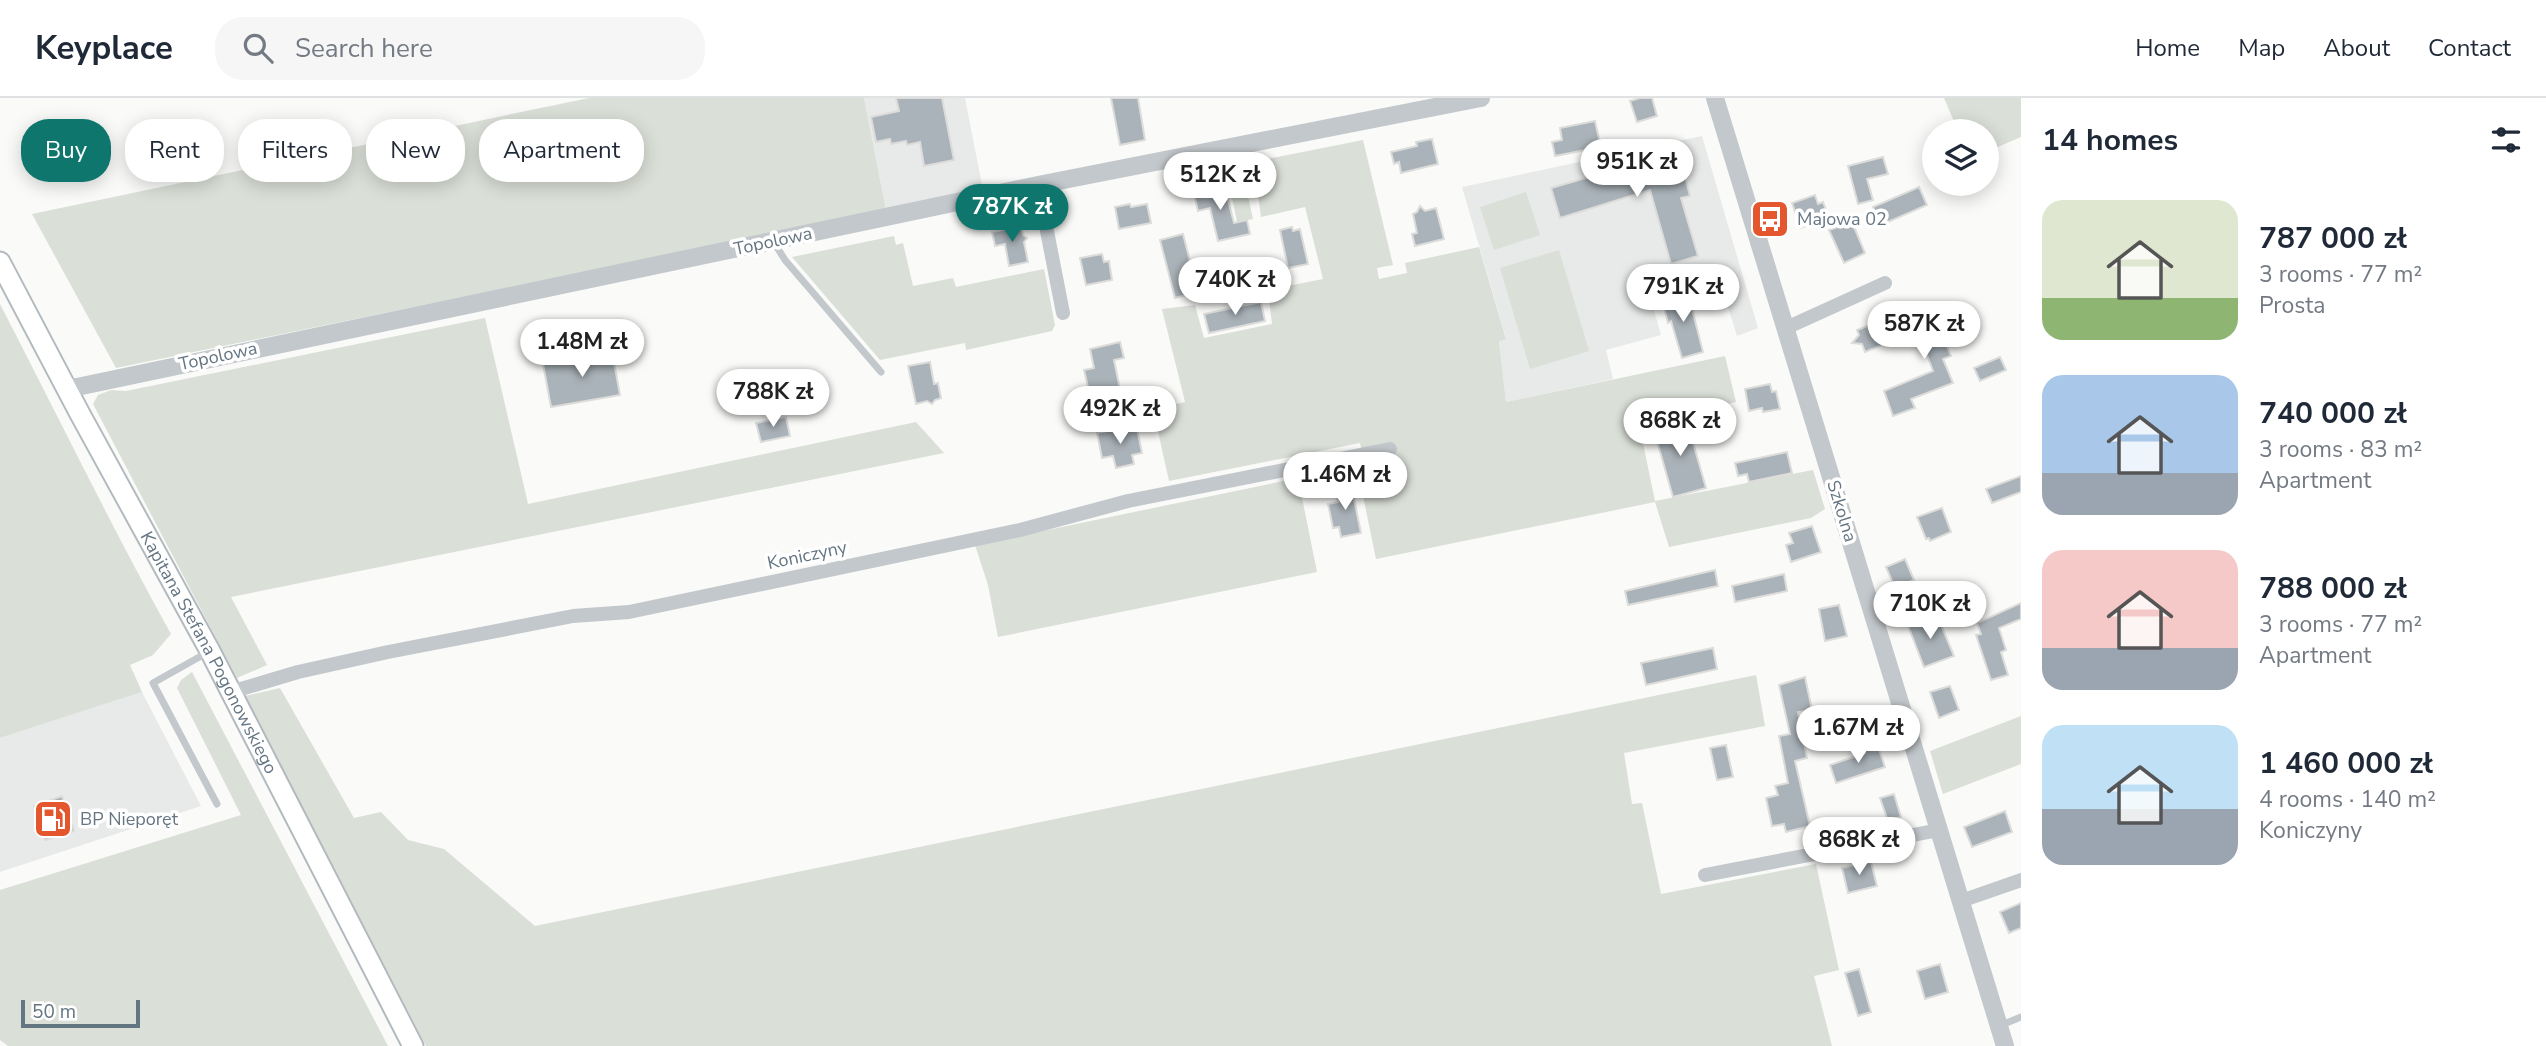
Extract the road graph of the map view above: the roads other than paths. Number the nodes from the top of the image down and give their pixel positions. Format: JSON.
{"nodes":[{"id":1,"x":1481,"y":98,"type":"edge"},
{"id":2,"x":1715,"y":98,"type":"edge"},
{"id":3,"x":1038,"y":186,"type":"junction"},
{"id":4,"x":772,"y":241,"type":"junction"},
{"id":5,"x":0,"y":262,"type":"edge"},
{"id":6,"x":1885,"y":283,"type":"dead end"},
{"id":7,"x":1063,"y":313,"type":"dead end"},
{"id":8,"x":1786,"y":328,"type":"junction"},
{"id":9,"x":881,"y":372,"type":"dead end"},
{"id":10,"x":66,"y":387,"type":"junction"},
{"id":11,"x":1390,"y":449,"type":"dead end"},
{"id":12,"x":210,"y":651,"type":"junction"},
{"id":13,"x":231,"y":692,"type":"junction"},
{"id":14,"x":217,"y":804,"type":"dead end"},
{"id":15,"x":1939,"y":830,"type":"junction"},
{"id":16,"x":1705,"y":875,"type":"dead end"},
{"id":17,"x":2021,"y":880,"type":"edge"},
{"id":18,"x":1961,"y":901,"type":"junction"},
{"id":19,"x":2021,"y":1017,"type":"edge"},
{"id":20,"x":1998,"y":1026,"type":"junction"},
{"id":21,"x":413,"y":1046,"type":"edge"},
{"id":22,"x":2005,"y":1046,"type":"edge"}],
"edges":[{"from":1,"to":3,"type":"street","name":"Topolowa"},
{"from":2,"to":8,"type":"street","name":"Szkolna"},
{"from":3,"to":4,"type":"street","name":"Topolowa"},
{"from":3,"to":7,"type":"street"},
{"from":4,"to":9,"type":"lane"},
{"from":4,"to":10,"type":"street","name":"Topolowa"},
{"from":5,"to":10,"type":"main road","name":"Kapitana Stefana Pogonowskiego"},
{"from":6,"to":8,"type":"street"},
{"from":8,"to":15,"type":"street","name":"Szkolna"},
{"from":10,"to":12,"type":"main road","name":"Kapitana Stefana Pogonowskiego"},
{"from":11,"to":13,"type":"street","name":"Koniczyny"},
{"from":12,"to":13,"type":"main road","name":"Kapitana Stefana Pogonowskiego"},
{"from":12,"to":14,"type":"lane"},
{"from":13,"to":21,"type":"main road","name":"Kapitana Stefana Pogonowskiego"},
{"from":15,"to":16,"type":"street"},
{"from":15,"to":18,"type":"street","name":"Szkolna"},
{"from":17,"to":18,"type":"street"},
{"from":18,"to":20,"type":"street","name":"Szkolna"},
{"from":19,"to":20,"type":"lane"},
{"from":20,"to":22,"type":"street","name":"Szkolna"}]}
